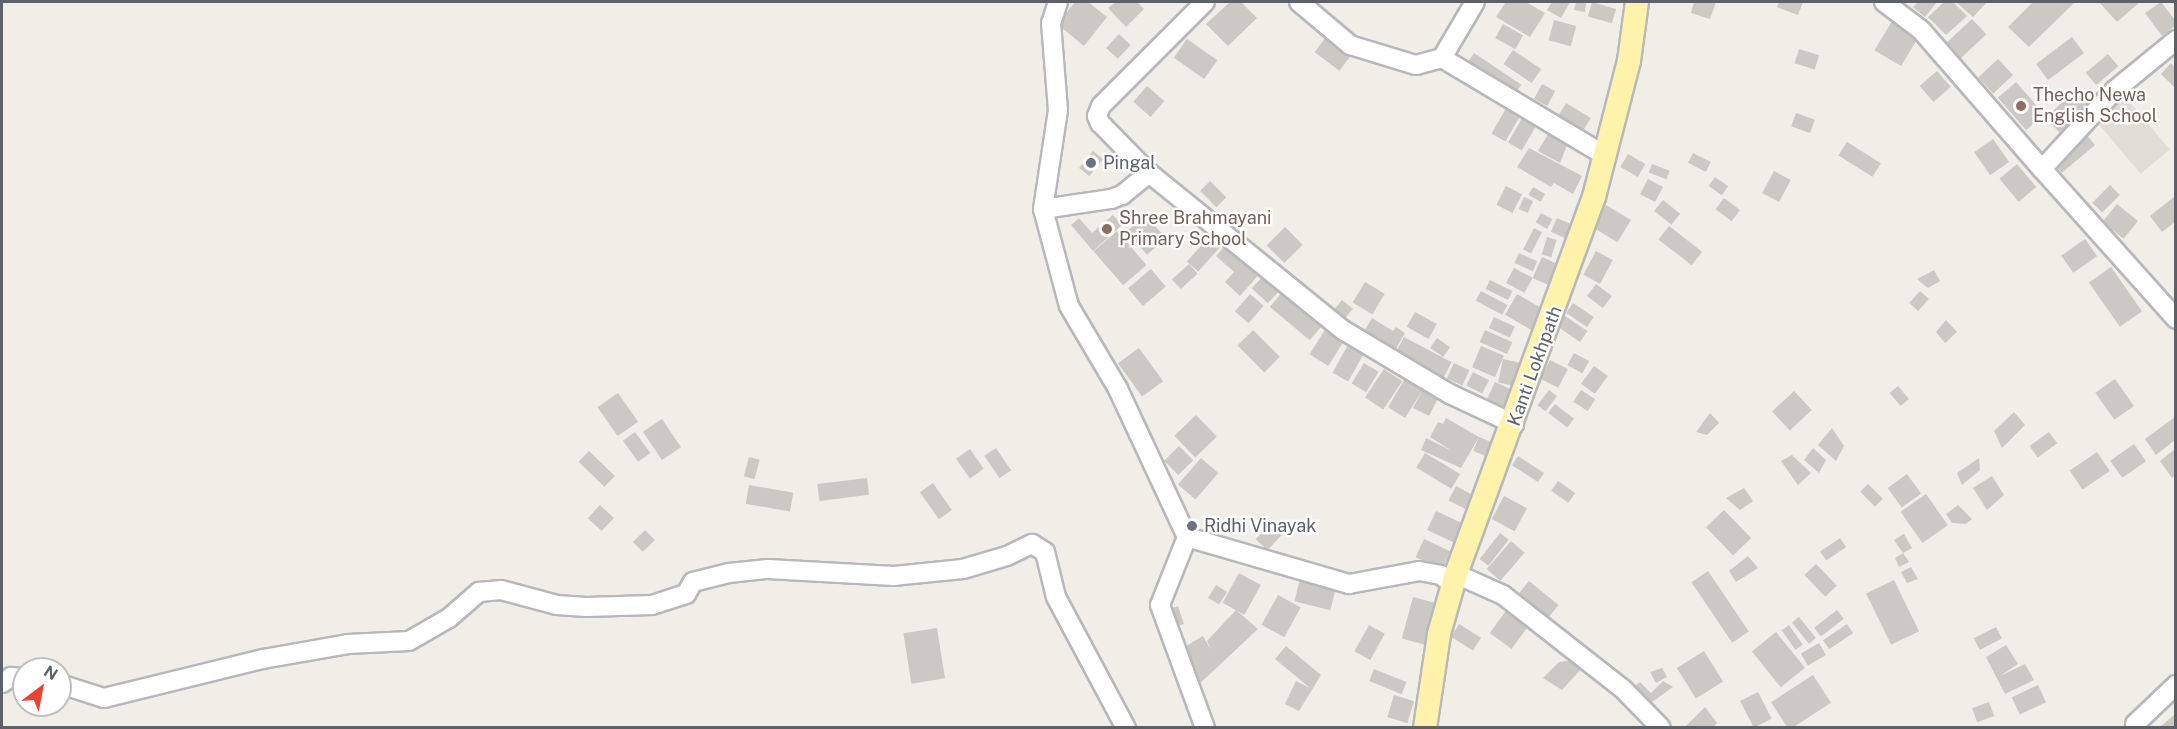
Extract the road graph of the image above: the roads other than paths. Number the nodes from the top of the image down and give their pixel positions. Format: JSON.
{"nodes":[{"id":1,"x":1058,"y":2,"type":"edge"},
{"id":2,"x":1205,"y":2,"type":"edge"},
{"id":3,"x":1299,"y":2,"type":"edge"},
{"id":4,"x":1475,"y":2,"type":"edge"},
{"id":5,"x":1637,"y":2,"type":"edge"},
{"id":6,"x":1884,"y":2,"type":"edge"},
{"id":7,"x":2175,"y":40,"type":"edge"},
{"id":8,"x":1442,"y":58,"type":"junction"},
{"id":9,"x":1606,"y":156,"type":"junction"},
{"id":10,"x":2042,"y":168,"type":"junction"},
{"id":11,"x":1149,"y":173,"type":"junction"},
{"id":12,"x":1043,"y":209,"type":"junction"},
{"id":13,"x":2175,"y":319,"type":"edge"},
{"id":14,"x":1514,"y":424,"type":"junction"},
{"id":15,"x":1187,"y":537,"type":"junction"},
{"id":16,"x":1455,"y":580,"type":"junction"},
{"id":17,"x":2175,"y":685,"type":"edge"},
{"id":18,"x":72,"y":688,"type":"edge"},
{"id":19,"x":2134,"y":726,"type":"edge"},
{"id":20,"x":1126,"y":728,"type":"edge"},
{"id":21,"x":1205,"y":728,"type":"edge"},
{"id":22,"x":1425,"y":728,"type":"edge"},
{"id":23,"x":1660,"y":728,"type":"edge"}],
"edges":[{"from":1,"to":12,"type":"street"},
{"from":2,"to":11,"type":"street"},
{"from":3,"to":8,"type":"street"},
{"from":4,"to":8,"type":"street"},
{"from":5,"to":9,"type":"main road","name":"Kanti Lokhpath"},
{"from":6,"to":10,"type":"street"},
{"from":7,"to":10,"type":"street"},
{"from":8,"to":9,"type":"street"},
{"from":9,"to":14,"type":"main road","name":"Kanti Lokhpath"},
{"from":10,"to":13,"type":"street"},
{"from":11,"to":12,"type":"street"},
{"from":11,"to":14,"type":"street"},
{"from":12,"to":15,"type":"street"},
{"from":14,"to":16,"type":"main road","name":"Kanti Lokhpath"},
{"from":15,"to":16,"type":"street"},
{"from":15,"to":21,"type":"street"},
{"from":16,"to":22,"type":"main road","name":"Kanti Lokhpath"},
{"from":16,"to":23,"type":"street"},
{"from":17,"to":19,"type":"street"},
{"from":18,"to":20,"type":"street"}]}
